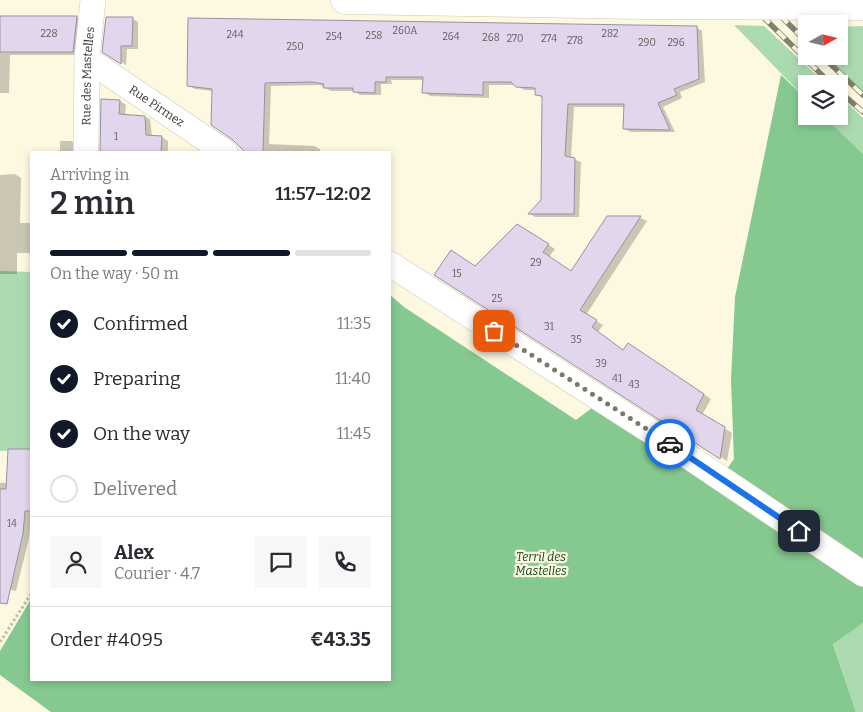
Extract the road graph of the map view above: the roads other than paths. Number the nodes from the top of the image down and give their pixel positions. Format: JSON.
{"nodes":[{"id":1,"x":93,"y":0,"type":"edge"},
{"id":2,"x":345,"y":0,"type":"edge"},
{"id":3,"x":863,"y":6,"type":"edge"},
{"id":4,"x":87,"y":59,"type":"junction"},
{"id":5,"x":86,"y":151,"type":"edge"},
{"id":6,"x":224,"y":151,"type":"edge"},
{"id":7,"x":391,"y":265,"type":"edge"},
{"id":8,"x":863,"y":574,"type":"edge"}],
"edges":[{"from":1,"to":4,"type":"street","name":"Rue des Mastelles"},
{"from":2,"to":3,"type":"main road","bridge":true},
{"from":4,"to":5,"type":"street","name":"Rue des Mastelles"},
{"from":4,"to":6,"type":"street","name":"Rue Pirmez"},
{"from":7,"to":8,"type":"street"}]}
